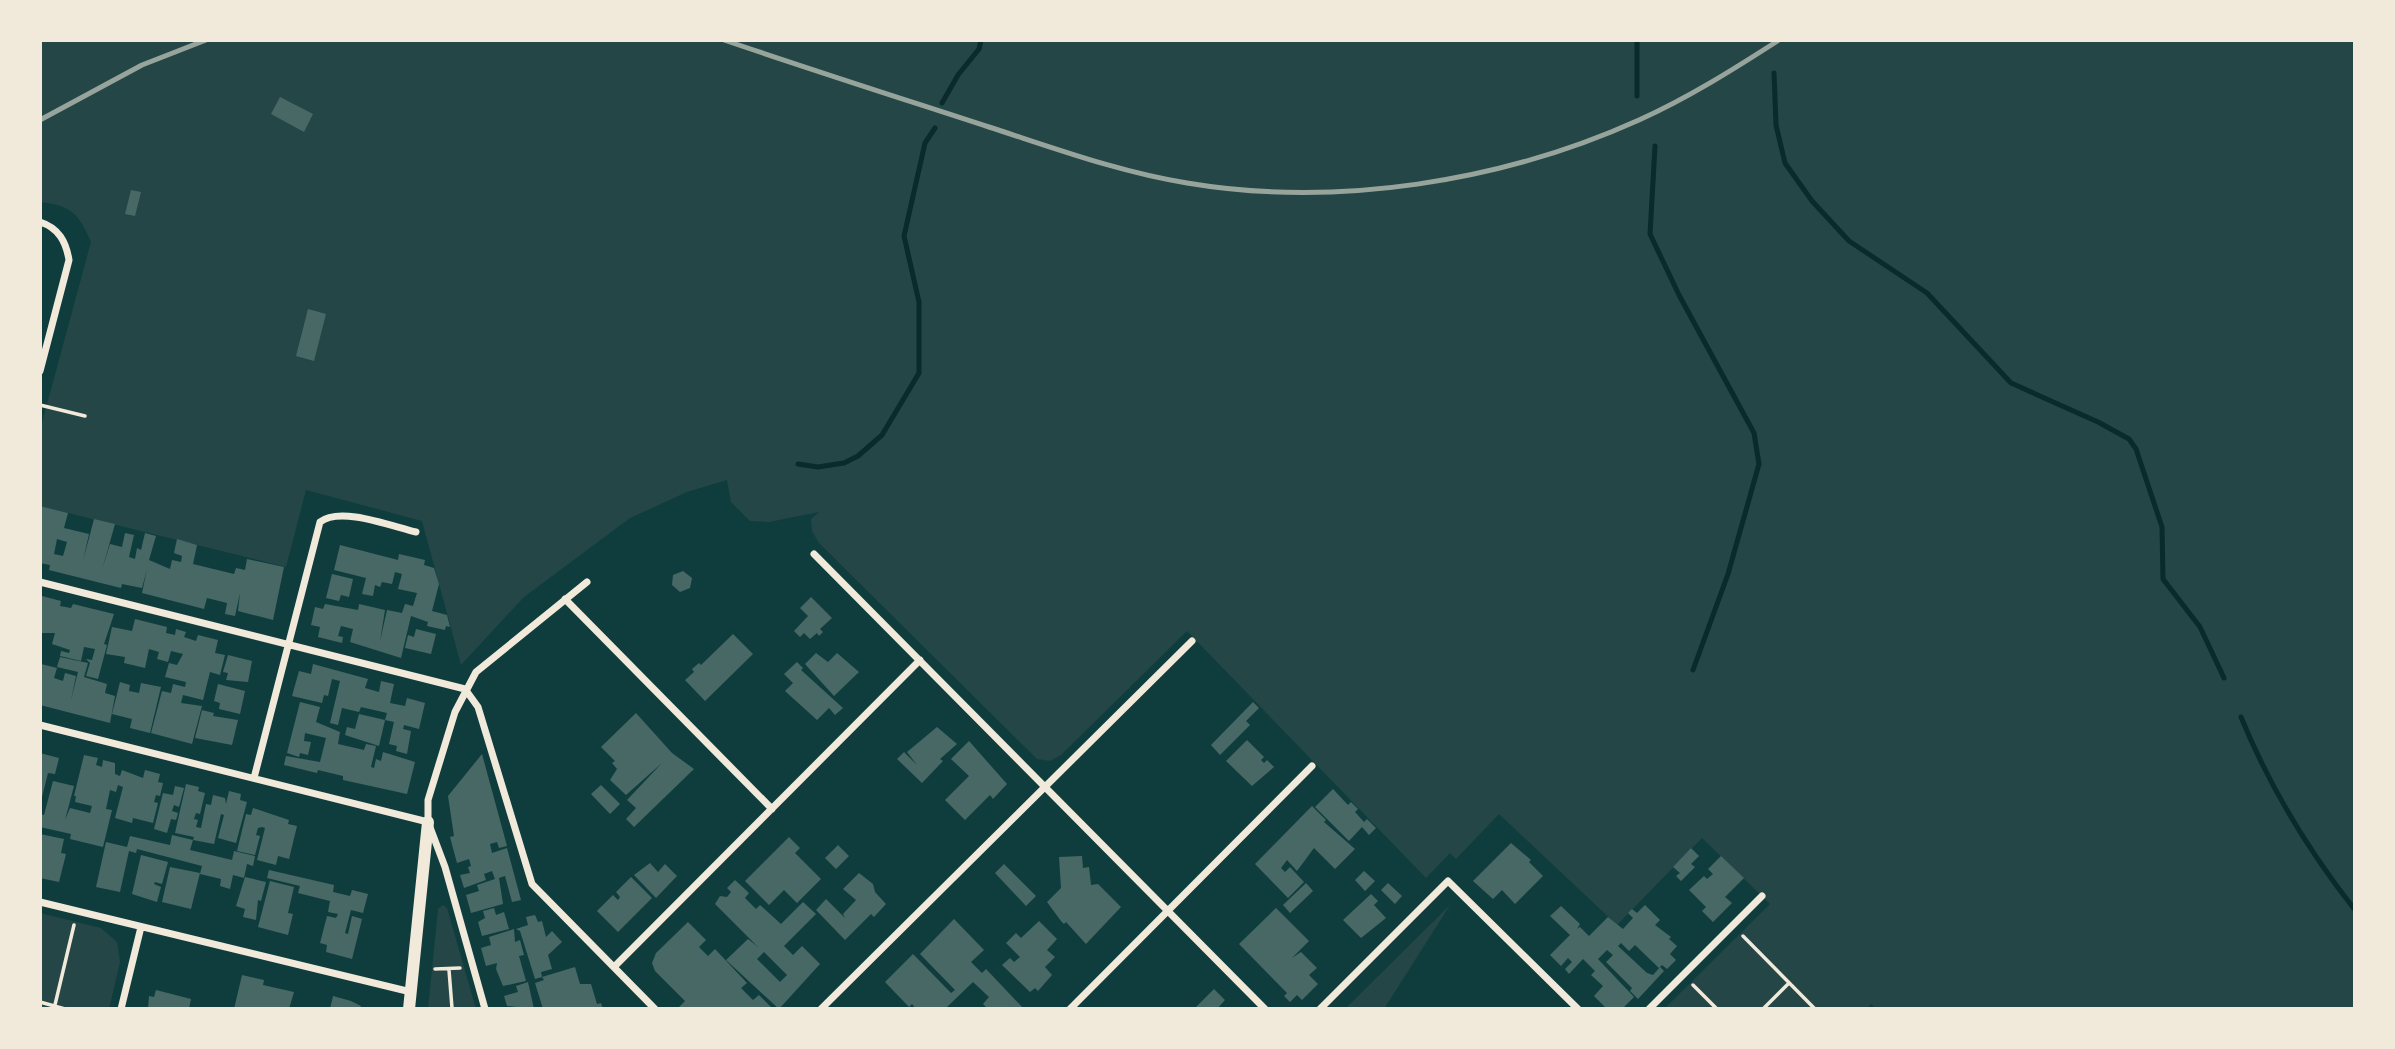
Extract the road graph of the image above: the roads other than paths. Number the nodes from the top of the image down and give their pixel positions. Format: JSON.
{"nodes":[{"id":1,"x":40,"y":222,"type":"edge"},
{"id":2,"x":40,"y":370,"type":"edge"},
{"id":3,"x":416,"y":532,"type":"dead end"},
{"id":4,"x":814,"y":554,"type":"dead end"},
{"id":5,"x":40,"y":582,"type":"edge"},
{"id":6,"x":587,"y":582,"type":"dead end"},
{"id":7,"x":565,"y":599,"type":"junction"},
{"id":8,"x":1192,"y":641,"type":"dead end"},
{"id":9,"x":287,"y":643,"type":"junction"},
{"id":10,"x":920,"y":660,"type":"junction"},
{"id":11,"x":465,"y":689,"type":"junction"},
{"id":12,"x":40,"y":724,"type":"edge"},
{"id":13,"x":1312,"y":766,"type":"dead end"},
{"id":14,"x":254,"y":778,"type":"junction"},
{"id":15,"x":1045,"y":786,"type":"junction"},
{"id":16,"x":772,"y":809,"type":"junction"},
{"id":17,"x":428,"y":822,"type":"junction"},
{"id":18,"x":1762,"y":896,"type":"dead end"},
{"id":19,"x":40,"y":902,"type":"edge"},
{"id":20,"x":1168,"y":911,"type":"junction"},
{"id":21,"x":141,"y":927,"type":"junction"},
{"id":22,"x":614,"y":967,"type":"junction"},
{"id":23,"x":411,"y":992,"type":"junction"},
{"id":24,"x":121,"y":1009,"type":"edge"},
{"id":25,"x":409,"y":1009,"type":"edge"},
{"id":26,"x":485,"y":1009,"type":"edge"},
{"id":27,"x":655,"y":1009,"type":"edge"},
{"id":28,"x":821,"y":1009,"type":"edge"},
{"id":29,"x":1070,"y":1009,"type":"edge"},
{"id":30,"x":1265,"y":1009,"type":"edge"},
{"id":31,"x":1320,"y":1009,"type":"edge"},
{"id":32,"x":1578,"y":1009,"type":"edge"},
{"id":33,"x":1649,"y":1009,"type":"edge"}],
"edges":[{"from":1,"to":2,"type":"street"},
{"from":3,"to":9,"type":"street"},
{"from":4,"to":10,"type":"street"},
{"from":5,"to":9,"type":"street"},
{"from":6,"to":7,"type":"street"},
{"from":7,"to":11,"type":"street"},
{"from":7,"to":16,"type":"street"},
{"from":8,"to":15,"type":"street"},
{"from":9,"to":11,"type":"street"},
{"from":9,"to":14,"type":"street"},
{"from":10,"to":15,"type":"street"},
{"from":10,"to":16,"type":"street"},
{"from":11,"to":17,"type":"street"},
{"from":11,"to":22,"type":"street"},
{"from":12,"to":14,"type":"street"},
{"from":13,"to":20,"type":"street"},
{"from":14,"to":17,"type":"street"},
{"from":15,"to":20,"type":"street"},
{"from":15,"to":28,"type":"street"},
{"from":16,"to":22,"type":"street"},
{"from":17,"to":23,"type":"street"},
{"from":17,"to":26,"type":"street"},
{"from":18,"to":33,"type":"street"},
{"from":19,"to":21,"type":"street"},
{"from":20,"to":29,"type":"street"},
{"from":20,"to":30,"type":"street"},
{"from":21,"to":23,"type":"street"},
{"from":21,"to":24,"type":"street"},
{"from":22,"to":27,"type":"street"},
{"from":23,"to":25,"type":"street"},
{"from":31,"to":32,"type":"street"}]}
